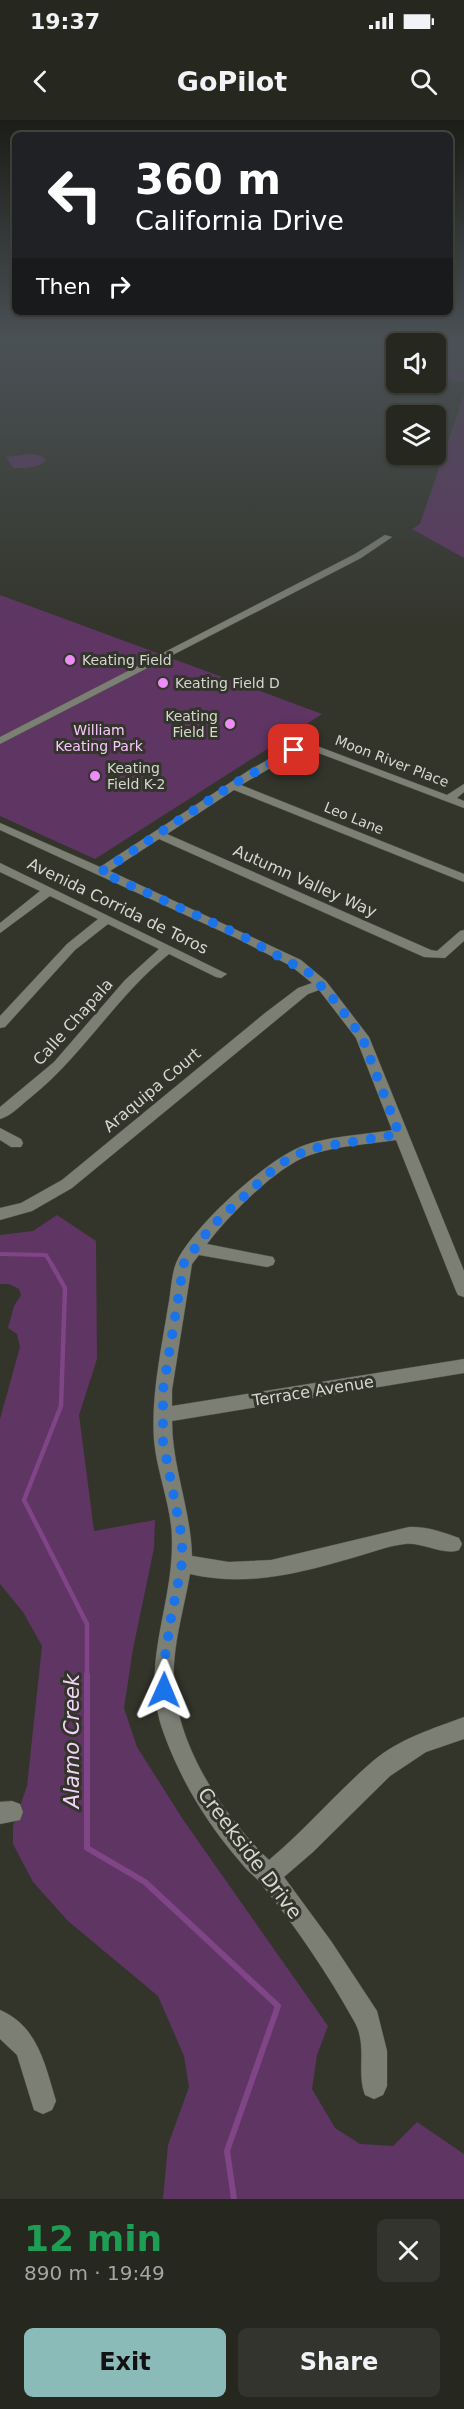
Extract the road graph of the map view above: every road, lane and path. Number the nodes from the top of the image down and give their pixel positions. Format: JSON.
{"nodes":[{"id":1,"x":388,"y":537,"type":"dead end"},
{"id":2,"x":0,"y":741,"type":"edge"},
{"id":3,"x":232,"y":785,"type":"junction"},
{"id":4,"x":464,"y":787,"type":"edge"},
{"id":5,"x":449,"y":799,"type":"junction"},
{"id":6,"x":464,"y":805,"type":"edge"},
{"id":7,"x":0,"y":826,"type":"edge"},
{"id":8,"x":157,"y":834,"type":"junction"},
{"id":9,"x":0,"y":867,"type":"edge"},
{"id":10,"x":101,"y":872,"type":"junction"},
{"id":11,"x":464,"y":878,"type":"edge"},
{"id":12,"x":48,"y":891,"type":"junction"},
{"id":13,"x":106,"y":919,"type":"junction"},
{"id":14,"x":0,"y":929,"type":"edge"},
{"id":15,"x":464,"y":934,"type":"edge"},
{"id":16,"x":167,"y":949,"type":"junction"},
{"id":17,"x":221,"y":974,"type":"dead end"},
{"id":18,"x":321,"y":984,"type":"junction"},
{"id":19,"x":0,"y":1024,"type":"edge"},
{"id":20,"x":0,"y":1114,"type":"edge"},
{"id":21,"x":0,"y":1133,"type":"edge"},
{"id":22,"x":399,"y":1134,"type":"junction"},
{"id":23,"x":16,"y":1143,"type":"dead end"},
{"id":24,"x":0,"y":1214,"type":"edge"},
{"id":25,"x":194,"y":1248,"type":"junction"},
{"id":26,"x":267,"y":1261,"type":"dead end"},
{"id":27,"x":464,"y":1291,"type":"edge"},
{"id":28,"x":464,"y":1366,"type":"edge"},
{"id":29,"x":162,"y":1415,"type":"junction"},
{"id":30,"x":452,"y":1544,"type":"dead end"},
{"id":31,"x":182,"y":1563,"type":"junction"},
{"id":32,"x":464,"y":1728,"type":"edge"},
{"id":33,"x":268,"y":1875,"type":"junction"},
{"id":34,"x":0,"y":2022,"type":"edge"},
{"id":35,"x":374,"y":2086,"type":"dead end"},
{"id":36,"x":43,"y":2101,"type":"dead end"}],
"edges":[{"from":1,"to":2,"type":"street"},
{"from":3,"to":5,"type":"street","name":"Moon River Place"},
{"from":3,"to":8,"type":"street"},
{"from":3,"to":11,"type":"street","name":"Leo Lane"},
{"from":4,"to":5,"type":"street"},
{"from":5,"to":6,"type":"street","name":"Moon River Place"},
{"from":7,"to":10,"type":"street"},
{"from":8,"to":10,"type":"street"},
{"from":8,"to":15,"type":"street","name":"Autumn Valley Way"},
{"from":9,"to":12,"type":"street","name":"Avenida Corrida de Toros"},
{"from":10,"to":18,"type":"street"},
{"from":12,"to":13,"type":"street","name":"Avenida Corrida de Toros"},
{"from":12,"to":14,"type":"street"},
{"from":13,"to":16,"type":"street","name":"Avenida Corrida de Toros"},
{"from":13,"to":19,"type":"street"},
{"from":16,"to":17,"type":"street","name":"Avenida Corrida de Toros"},
{"from":16,"to":20,"type":"street","name":"Calle Chapala"},
{"from":18,"to":22,"type":"street"},
{"from":18,"to":24,"type":"street","name":"Araquipa Court"},
{"from":21,"to":23,"type":"street"},
{"from":22,"to":25,"type":"street","name":"Creekside Drive"},
{"from":22,"to":27,"type":"street"},
{"from":25,"to":26,"type":"street"},
{"from":25,"to":29,"type":"street","name":"Creekside Drive"},
{"from":28,"to":29,"type":"street","name":"Terrace Avenue"},
{"from":29,"to":31,"type":"street","name":"Creekside Drive"},
{"from":30,"to":31,"type":"street"},
{"from":31,"to":33,"type":"street","name":"Creekside Drive"},
{"from":32,"to":33,"type":"street"},
{"from":33,"to":35,"type":"street","name":"Creekside Drive"},
{"from":34,"to":36,"type":"street"}]}
